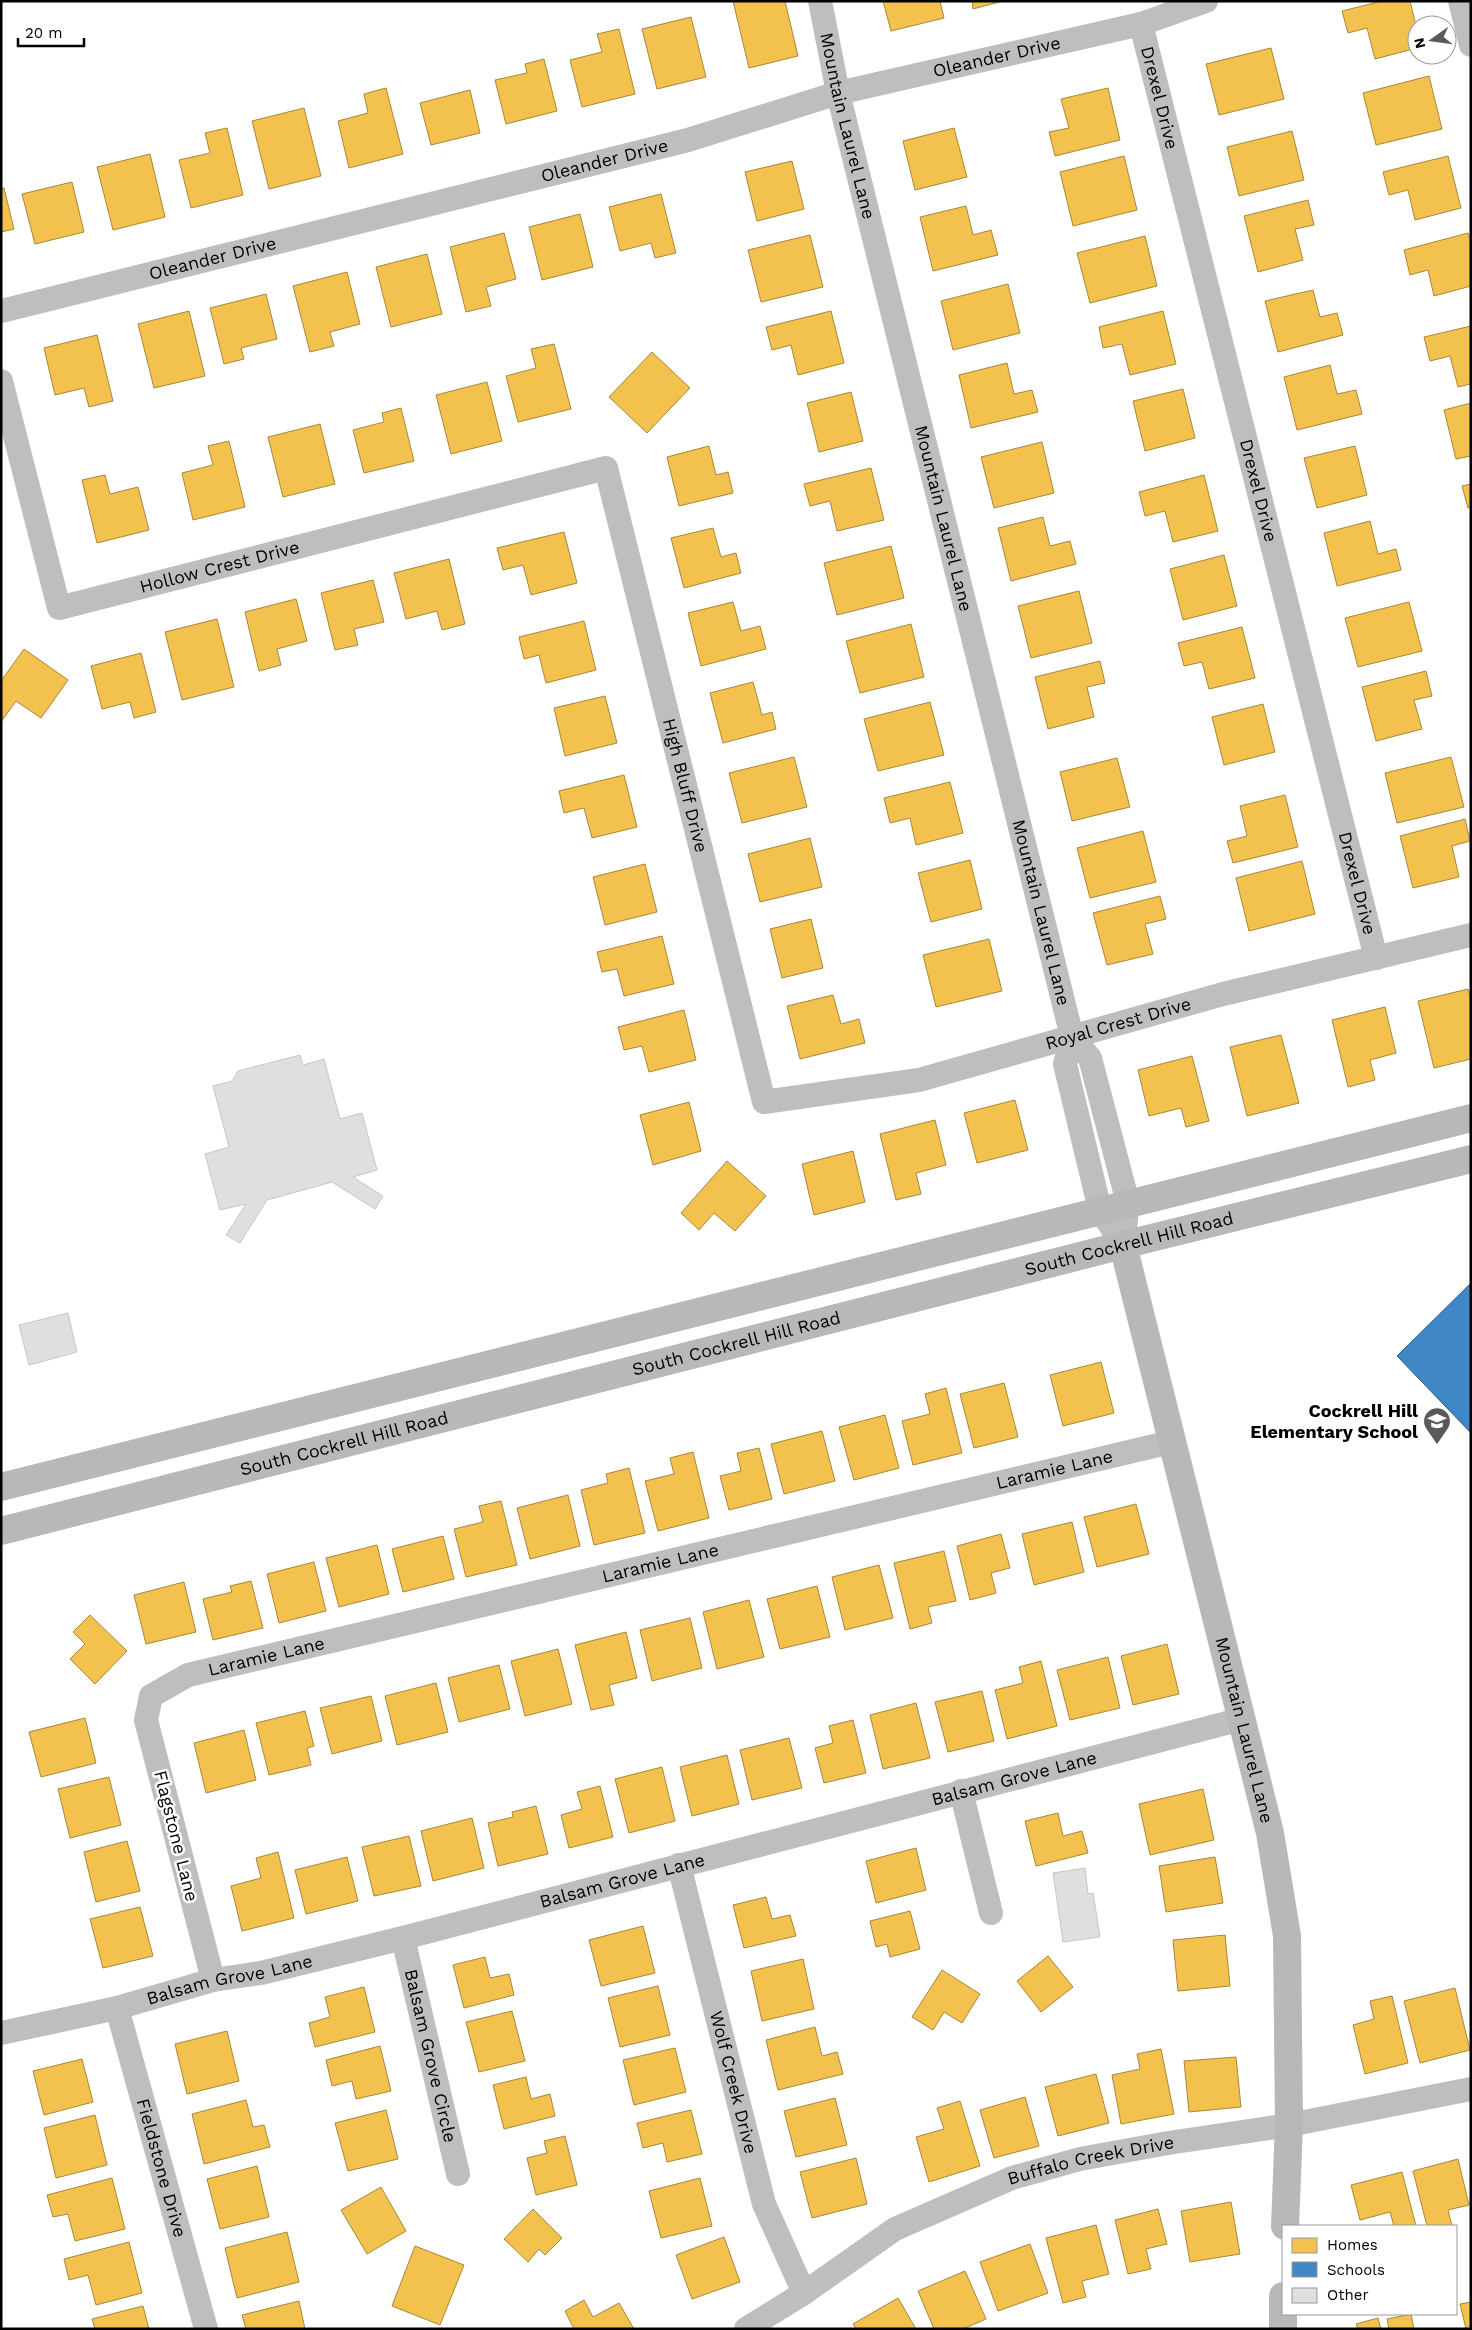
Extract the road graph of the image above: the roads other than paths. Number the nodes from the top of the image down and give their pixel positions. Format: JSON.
{"nodes":[{"id":1,"x":820,"y":1,"type":"edge"},
{"id":2,"x":1206,"y":1,"type":"edge"},
{"id":3,"x":1460,"y":1,"type":"edge"},
{"id":4,"x":1141,"y":24,"type":"junction"},
{"id":5,"x":1471,"y":45,"type":"edge"},
{"id":6,"x":838,"y":93,"type":"junction"},
{"id":7,"x":1,"y":311,"type":"edge"},
{"id":8,"x":1,"y":381,"type":"edge"},
{"id":9,"x":606,"y":468,"type":"joint"},
{"id":10,"x":1471,"y":935,"type":"edge"},
{"id":11,"x":1376,"y":958,"type":"junction"},
{"id":12,"x":1072,"y":1036,"type":"junction"},
{"id":13,"x":764,"y":1102,"type":"joint"},
{"id":14,"x":1471,"y":1118,"type":"edge"},
{"id":15,"x":1471,"y":1159,"type":"edge"},
{"id":16,"x":1128,"y":1203,"type":"junction"},
{"id":17,"x":1100,"y":1210,"type":"junction"},
{"id":18,"x":1123,"y":1245,"type":"junction"},
{"id":19,"x":1171,"y":1442,"type":"junction"},
{"id":20,"x":1,"y":1487,"type":"edge"},
{"id":21,"x":1,"y":1532,"type":"edge"},
{"id":22,"x":154,"y":1693,"type":"joint"},
{"id":23,"x":1242,"y":1719,"type":"junction"},
{"id":24,"x":961,"y":1792,"type":"junction"},
{"id":25,"x":680,"y":1865,"type":"junction"},
{"id":26,"x":991,"y":1913,"type":"dead end"},
{"id":27,"x":403,"y":1938,"type":"junction"},
{"id":28,"x":213,"y":1980,"type":"junction"},
{"id":29,"x":117,"y":2008,"type":"junction"},
{"id":30,"x":1,"y":2033,"type":"edge"},
{"id":31,"x":1471,"y":2089,"type":"edge"},
{"id":32,"x":1289,"y":2124,"type":"junction"},
{"id":33,"x":458,"y":2174,"type":"dead end"},
{"id":34,"x":1285,"y":2225,"type":"edge"},
{"id":35,"x":804,"y":2294,"type":"junction"},
{"id":36,"x":1283,"y":2315,"type":"edge"},
{"id":37,"x":206,"y":2329,"type":"edge"},
{"id":38,"x":746,"y":2329,"type":"edge"},
{"id":39,"x":1283,"y":2329,"type":"edge"}],
"edges":[{"from":1,"to":6,"type":"street","name":"Mountain Laurel Lane"},
{"from":2,"to":4,"type":"street","name":"Oleander Drive"},
{"from":3,"to":5,"type":"street"},
{"from":4,"to":6,"type":"street","name":"Oleander Drive"},
{"from":4,"to":11,"type":"street","name":"Drexel Drive"},
{"from":6,"to":7,"type":"street","name":"Oleander Drive"},
{"from":6,"to":12,"type":"street","name":"Mountain Laurel Lane"},
{"from":8,"to":9,"type":"street","name":"Hollow Crest Drive"},
{"from":9,"to":13,"type":"street","name":"High Bluff Drive"},
{"from":10,"to":11,"type":"street","name":"Royal Crest Drive"},
{"from":11,"to":12,"type":"street","name":"Royal Crest Drive"},
{"from":12,"to":13,"type":"street","name":"Royal Crest Drive"},
{"from":12,"to":16,"type":"street","name":"Mountain Laurel Lane"},
{"from":12,"to":17,"type":"street","name":"Mountain Laurel Lane"},
{"from":14,"to":16,"type":"main road"},
{"from":15,"to":18,"type":"main road","name":"South Cockrell Hill Road"},
{"from":16,"to":17,"type":"main road"},
{"from":16,"to":18,"type":"street","name":"Mountain Laurel Lane"},
{"from":17,"to":18,"type":"street","name":"Mountain Laurel Lane"},
{"from":17,"to":20,"type":"main road"},
{"from":18,"to":19,"type":"main road","name":"Mountain Laurel Lane"},
{"from":18,"to":21,"type":"main road","name":"South Cockrell Hill Road"},
{"from":19,"to":22,"type":"street","name":"Laramie Lane"},
{"from":19,"to":23,"type":"main road","name":"Mountain Laurel Lane"},
{"from":22,"to":28,"type":"street","name":"Flagstone Lane"},
{"from":23,"to":24,"type":"street","name":"Balsam Grove Lane"},
{"from":23,"to":32,"type":"main road","name":"Mountain Laurel Lane"},
{"from":24,"to":25,"type":"street","name":"Balsam Grove Lane"},
{"from":24,"to":26,"type":"street"},
{"from":25,"to":27,"type":"street","name":"Balsam Grove Lane"},
{"from":25,"to":35,"type":"street","name":"Wolf Creek Drive"},
{"from":27,"to":28,"type":"street","name":"Balsam Grove Lane"},
{"from":27,"to":33,"type":"street","name":"Balsam Grove Circle"},
{"from":28,"to":29,"type":"street","name":"Balsam Grove Lane"},
{"from":29,"to":30,"type":"street","name":"Balsam Grove Lane"},
{"from":29,"to":37,"type":"street","name":"Fieldstone Drive"},
{"from":31,"to":32,"type":"street","name":"Buffalo Creek Drive"},
{"from":32,"to":34,"type":"main road","name":"Mountain Laurel Lane"},
{"from":32,"to":35,"type":"street","name":"Buffalo Creek Drive"},
{"from":35,"to":38,"type":"street","name":"Buffalo Creek Drive"},
{"from":36,"to":39,"type":"main road"}]}
